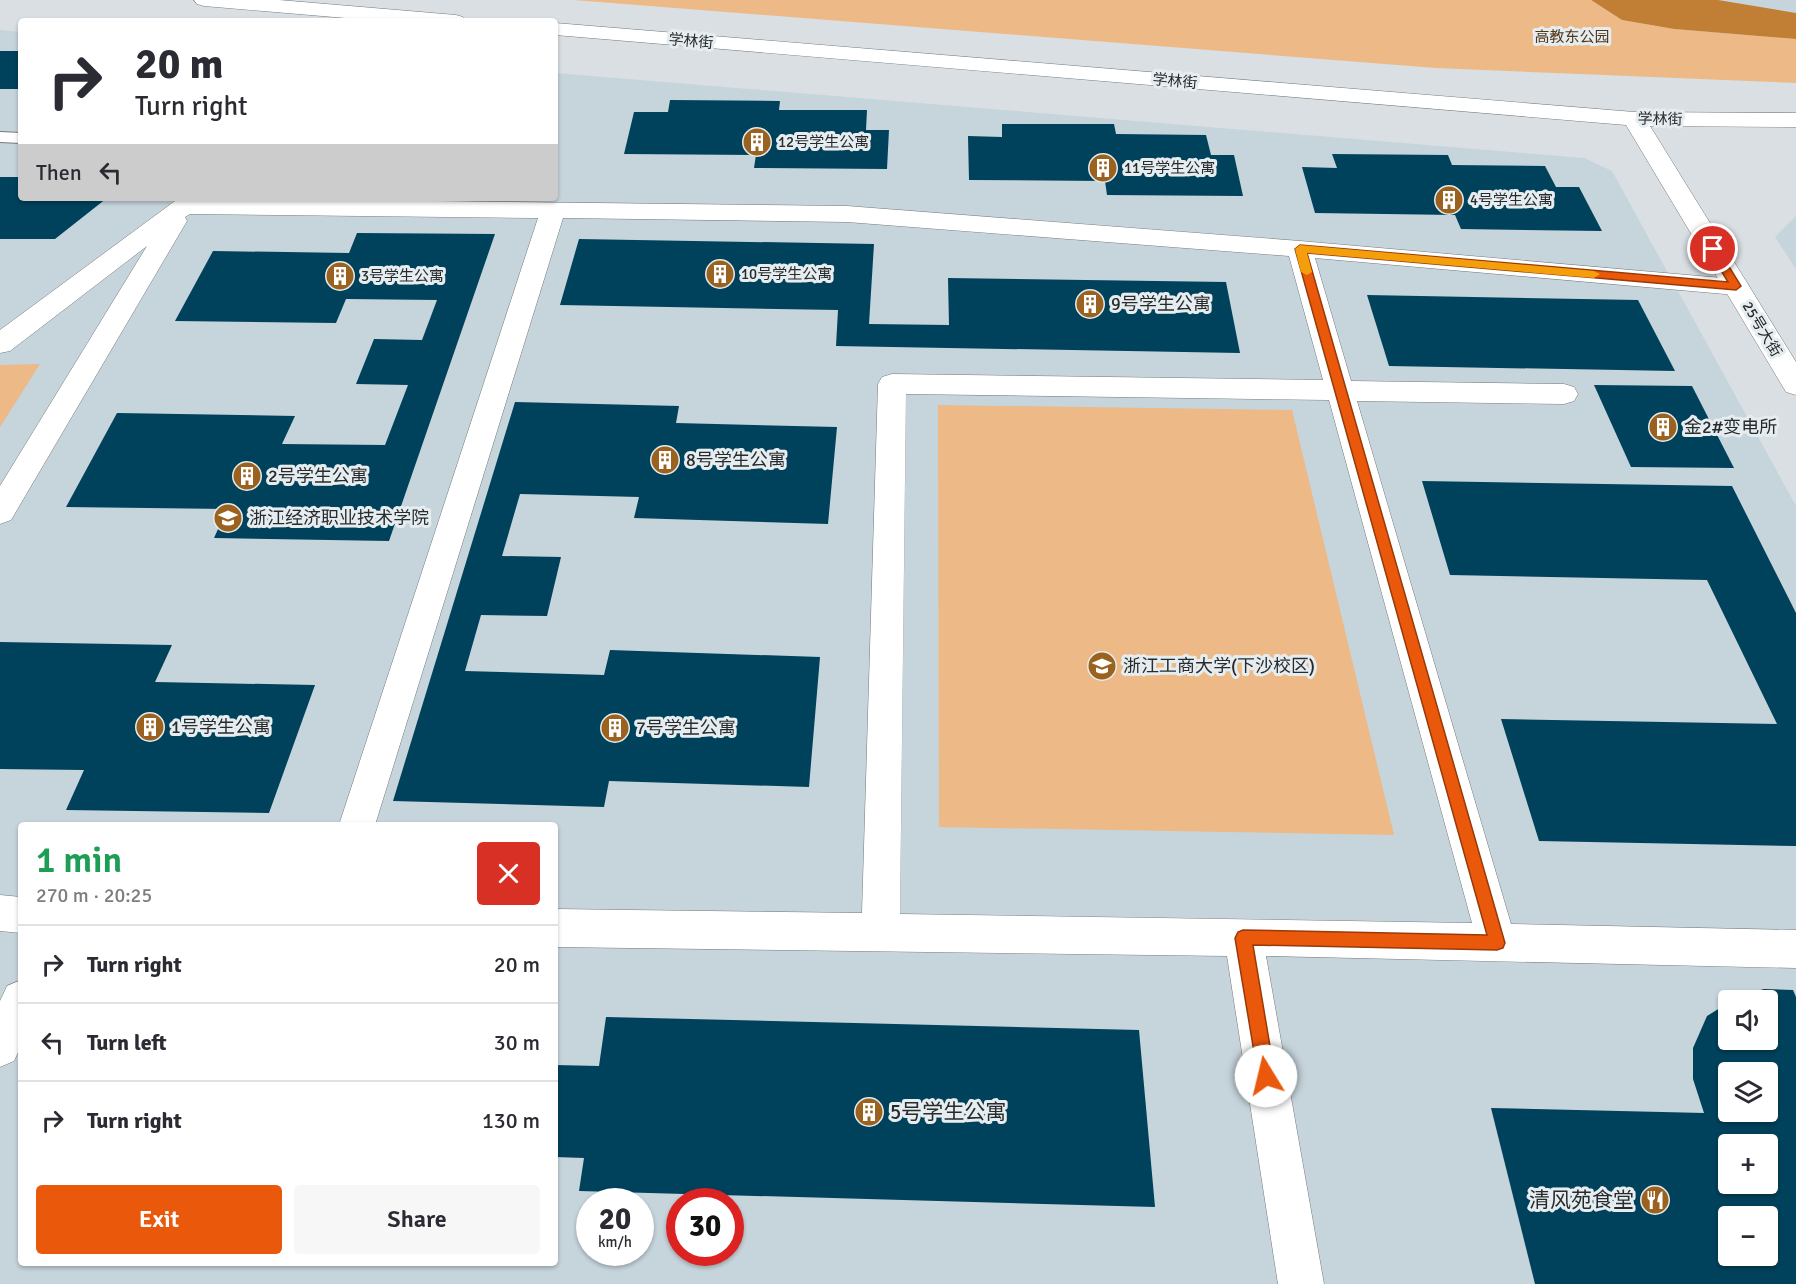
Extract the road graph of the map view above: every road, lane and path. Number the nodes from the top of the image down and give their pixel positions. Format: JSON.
{"nodes":[{"id":1,"x":204,"y":0,"type":"edge"},
{"id":2,"x":420,"y":18,"type":"edge"},
{"id":3,"x":558,"y":29,"type":"edge"},
{"id":4,"x":1635,"y":119,"type":"junction"},
{"id":5,"x":1796,"y":120,"type":"edge"},
{"id":6,"x":0,"y":137,"type":"edge"},
{"id":7,"x":18,"y":138,"type":"edge"},
{"id":8,"x":186,"y":202,"type":"edge"},
{"id":9,"x":553,"y":211,"type":"junction"},
{"id":10,"x":1300,"y":249,"type":"junction"},
{"id":11,"x":1736,"y":286,"type":"junction"},
{"id":12,"x":0,"y":344,"type":"edge"},
{"id":13,"x":1796,"y":385,"type":"edge"},
{"id":14,"x":1340,"y":390,"type":"junction"},
{"id":15,"x":1564,"y":394,"type":"dead end"},
{"id":16,"x":0,"y":512,"type":"edge"},
{"id":17,"x":358,"y":822,"type":"edge"},
{"id":18,"x":0,"y":913,"type":"edge"},
{"id":19,"x":18,"y":915,"type":"edge"},
{"id":20,"x":558,"y":928,"type":"edge"},
{"id":21,"x":881,"y":931,"type":"junction"},
{"id":22,"x":1243,"y":938,"type":"junction"},
{"id":23,"x":1497,"y":943,"type":"junction"},
{"id":24,"x":1796,"y":949,"type":"edge"},
{"id":25,"x":18,"y":1007,"type":"edge"},
{"id":26,"x":0,"y":1047,"type":"edge"},
{"id":27,"x":1301,"y":1284,"type":"edge"}],
"edges":[{"from":1,"to":2,"type":"street"},
{"from":3,"to":4,"type":"street","name":"学林街"},
{"from":4,"to":5,"type":"street","name":"学林街"},
{"from":4,"to":11,"type":"street","name":"25号大街"},
{"from":6,"to":7,"type":"lane"},
{"from":8,"to":9,"type":"street"},
{"from":8,"to":12,"type":"street"},
{"from":8,"to":16,"type":"street"},
{"from":9,"to":10,"type":"street"},
{"from":9,"to":17,"type":"street"},
{"from":10,"to":11,"type":"street"},
{"from":10,"to":14,"type":"street"},
{"from":11,"to":13,"type":"street","name":"25号大街"},
{"from":14,"to":15,"type":"street"},
{"from":14,"to":21,"type":"street"},
{"from":14,"to":23,"type":"street"},
{"from":18,"to":19,"type":"street"},
{"from":20,"to":21,"type":"street"},
{"from":21,"to":22,"type":"street"},
{"from":22,"to":23,"type":"street"},
{"from":22,"to":27,"type":"street"},
{"from":23,"to":24,"type":"street"},
{"from":25,"to":26,"type":"street"}]}
